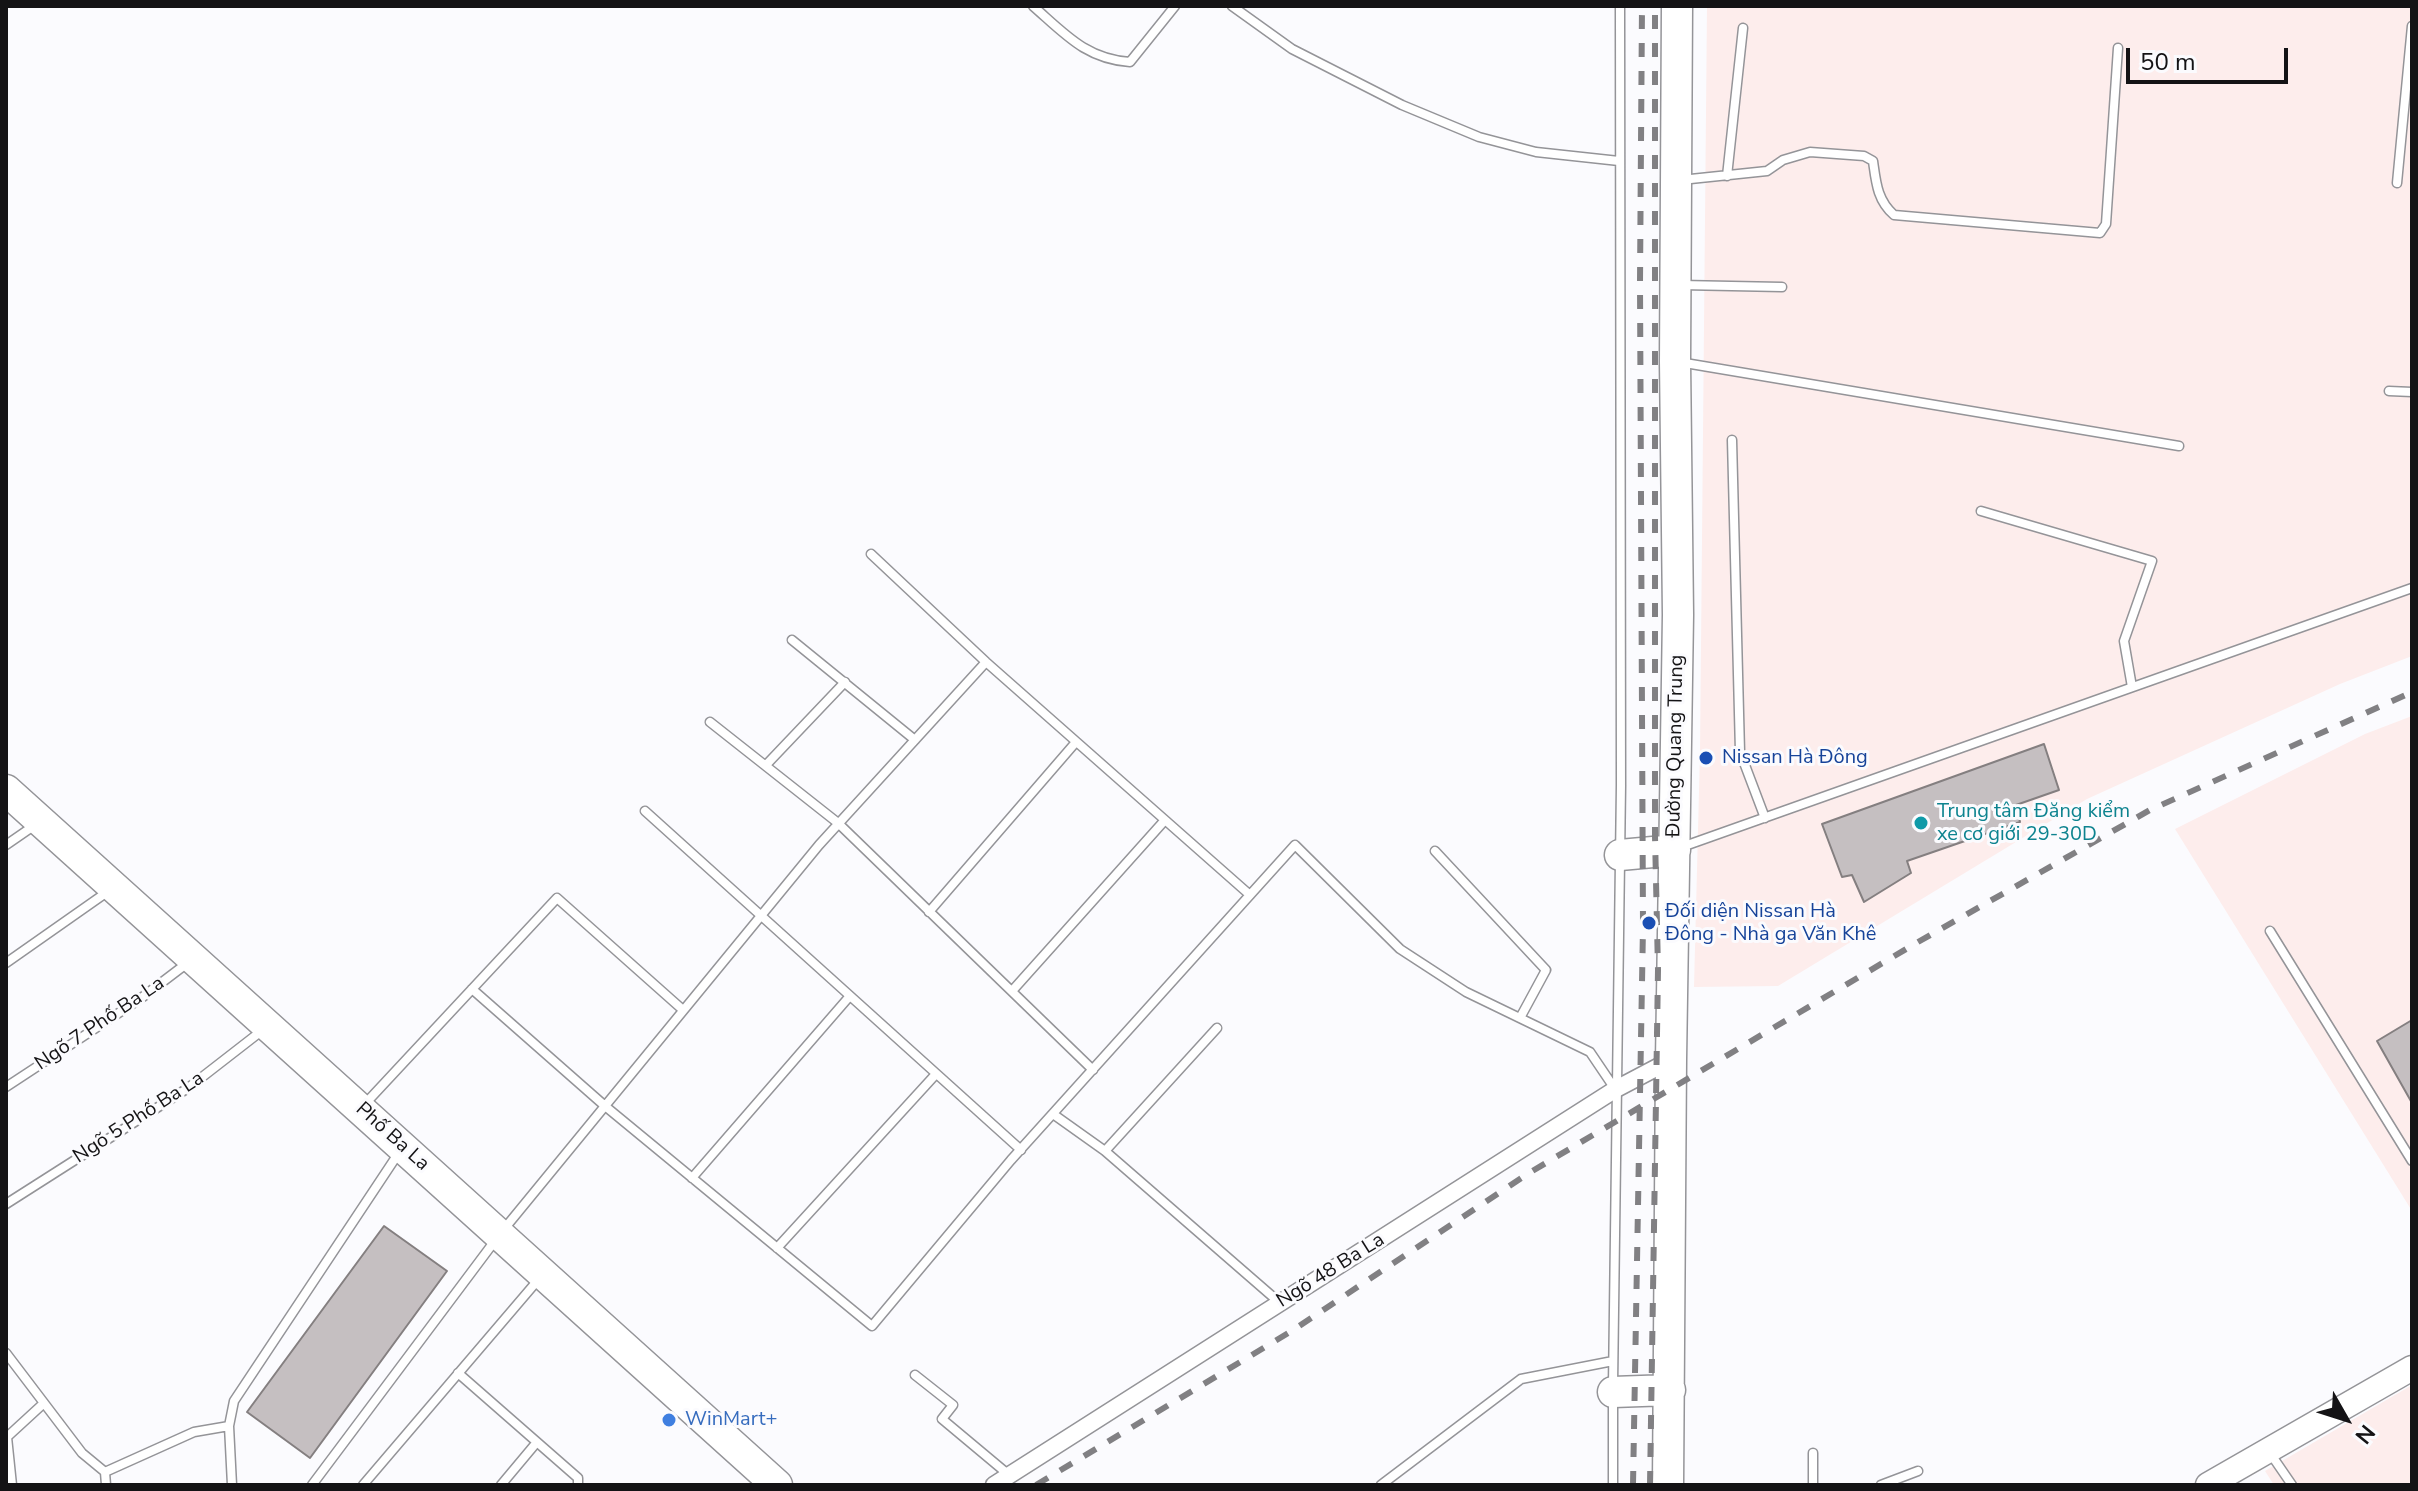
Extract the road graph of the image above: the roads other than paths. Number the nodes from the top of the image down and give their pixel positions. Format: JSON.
{"nodes":[{"id":1,"x":1033,"y":6,"type":"edge"},
{"id":2,"x":1175,"y":6,"type":"edge"},
{"id":3,"x":1620,"y":6,"type":"edge"},
{"id":4,"x":1677,"y":6,"type":"edge"},
{"id":5,"x":1233,"y":7,"type":"edge"},
{"id":6,"x":2412,"y":26,"type":"edge"},
{"id":7,"x":1743,"y":28,"type":"dead end"},
{"id":8,"x":2118,"y":48,"type":"dead end"},
{"id":9,"x":1619,"y":161,"type":"junction"},
{"id":10,"x":1727,"y":176,"type":"junction"},
{"id":11,"x":1676,"y":181,"type":"junction"},
{"id":12,"x":2397,"y":183,"type":"dead end"},
{"id":13,"x":1676,"y":285,"type":"junction"},
{"id":14,"x":1782,"y":287,"type":"dead end"},
{"id":15,"x":1675,"y":361,"type":"junction"},
{"id":16,"x":2389,"y":391,"type":"dead end"},
{"id":17,"x":2412,"y":392,"type":"edge"},
{"id":18,"x":1732,"y":440,"type":"dead end"},
{"id":19,"x":2179,"y":446,"type":"dead end"},
{"id":20,"x":1981,"y":511,"type":"dead end"},
{"id":21,"x":871,"y":554,"type":"dead end"},
{"id":22,"x":2412,"y":588,"type":"edge"},
{"id":23,"x":792,"y":640,"type":"dead end"},
{"id":24,"x":986,"y":662,"type":"junction"},
{"id":25,"x":845,"y":682,"type":"junction"},
{"id":26,"x":2132,"y":687,"type":"junction"},
{"id":27,"x":710,"y":722,"type":"dead end"},
{"id":28,"x":915,"y":740,"type":"junction"},
{"id":29,"x":1076,"y":742,"type":"junction"},
{"id":30,"x":766,"y":765,"type":"junction"},
{"id":31,"x":6,"y":790,"type":"edge"},
{"id":32,"x":645,"y":811,"type":"dead end"},
{"id":33,"x":1765,"y":818,"type":"junction"},
{"id":34,"x":1165,"y":820,"type":"junction"},
{"id":35,"x":41,"y":821,"type":"junction"},
{"id":36,"x":838,"y":823,"type":"junction"},
{"id":37,"x":6,"y":845,"type":"edge"},
{"id":38,"x":1675,"y":850,"type":"junction"},
{"id":39,"x":1435,"y":851,"type":"dead end"},
{"id":40,"x":1620,"y":855,"type":"junction"},
{"id":41,"x":114,"y":887,"type":"junction"},
{"id":42,"x":1250,"y":895,"type":"junction"},
{"id":43,"x":929,"y":912,"type":"junction"},
{"id":44,"x":761,"y":916,"type":"junction"},
{"id":45,"x":2270,"y":931,"type":"dead end"},
{"id":46,"x":194,"y":959,"type":"junction"},
{"id":47,"x":6,"y":963,"type":"edge"},
{"id":48,"x":472,"y":989,"type":"junction"},
{"id":49,"x":1012,"y":991,"type":"junction"},
{"id":50,"x":849,"y":997,"type":"junction"},
{"id":51,"x":683,"y":1010,"type":"junction"},
{"id":52,"x":1520,"y":1018,"type":"junction"},
{"id":53,"x":268,"y":1026,"type":"junction"},
{"id":54,"x":1217,"y":1028,"type":"dead end"},
{"id":55,"x":1671,"y":1060,"type":"junction"},
{"id":56,"x":1093,"y":1070,"type":"junction"},
{"id":57,"x":936,"y":1074,"type":"junction"},
{"id":58,"x":6,"y":1087,"type":"edge"},
{"id":59,"x":1616,"y":1089,"type":"junction"},
{"id":60,"x":605,"y":1106,"type":"junction"},
{"id":61,"x":361,"y":1109,"type":"junction"},
{"id":62,"x":1053,"y":1114,"type":"junction"},
{"id":63,"x":403,"y":1146,"type":"junction"},
{"id":64,"x":1021,"y":1150,"type":"junction"},
{"id":65,"x":1105,"y":1151,"type":"junction"},
{"id":66,"x":2412,"y":1161,"type":"edge"},
{"id":67,"x":692,"y":1178,"type":"junction"},
{"id":68,"x":6,"y":1204,"type":"edge"},
{"id":69,"x":500,"y":1234,"type":"junction"},
{"id":70,"x":777,"y":1248,"type":"junction"},
{"id":71,"x":544,"y":1273,"type":"junction"},
{"id":72,"x":1280,"y":1303,"type":"junction"},
{"id":73,"x":6,"y":1353,"type":"edge"},
{"id":74,"x":1613,"y":1361,"type":"junction"},
{"id":75,"x":2412,"y":1368,"type":"edge"},
{"id":76,"x":458,"y":1373,"type":"junction"},
{"id":77,"x":915,"y":1375,"type":"dead end"},
{"id":78,"x":1670,"y":1390,"type":"junction"},
{"id":79,"x":1613,"y":1392,"type":"junction"},
{"id":80,"x":44,"y":1403,"type":"junction"},
{"id":81,"x":229,"y":1426,"type":"junction"},
{"id":82,"x":537,"y":1442,"type":"junction"},
{"id":83,"x":2267,"y":1449,"type":"junction"},
{"id":84,"x":1813,"y":1453,"type":"dead end"},
{"id":85,"x":1918,"y":1471,"type":"dead end"},
{"id":86,"x":105,"y":1472,"type":"junction"},
{"id":87,"x":1010,"y":1475,"type":"junction"},
{"id":88,"x":12,"y":1485,"type":"edge"},
{"id":89,"x":106,"y":1485,"type":"edge"},
{"id":90,"x":232,"y":1485,"type":"edge"},
{"id":91,"x":312,"y":1485,"type":"edge"},
{"id":92,"x":363,"y":1485,"type":"edge"},
{"id":93,"x":501,"y":1485,"type":"edge"},
{"id":94,"x":578,"y":1485,"type":"edge"},
{"id":95,"x":777,"y":1485,"type":"edge"},
{"id":96,"x":994,"y":1485,"type":"edge"},
{"id":97,"x":1381,"y":1485,"type":"edge"},
{"id":98,"x":1613,"y":1485,"type":"edge"},
{"id":99,"x":1668,"y":1485,"type":"edge"},
{"id":100,"x":1813,"y":1485,"type":"edge"},
{"id":101,"x":1881,"y":1485,"type":"edge"},
{"id":102,"x":2208,"y":1485,"type":"edge"},
{"id":103,"x":2292,"y":1485,"type":"edge"}],
"edges":[{"from":1,"to":2,"type":"lane"},
{"from":3,"to":9,"type":"lane"},
{"from":4,"to":11,"type":"highway","name":"Đường Quang Trung"},
{"from":5,"to":9,"type":"lane"},
{"from":6,"to":12,"type":"lane"},
{"from":7,"to":10,"type":"lane"},
{"from":8,"to":10,"type":"lane"},
{"from":9,"to":40,"type":"lane"},
{"from":10,"to":11,"type":"lane"},
{"from":11,"to":13,"type":"highway","name":"Đường Quang Trung"},
{"from":13,"to":14,"type":"lane"},
{"from":13,"to":15,"type":"highway","name":"Đường Quang Trung"},
{"from":15,"to":19,"type":"lane"},
{"from":15,"to":38,"type":"highway","name":"Đường Quang Trung"},
{"from":16,"to":17,"type":"lane"},
{"from":18,"to":33,"type":"lane"},
{"from":20,"to":26,"type":"lane"},
{"from":21,"to":24,"type":"lane"},
{"from":22,"to":26,"type":"lane"},
{"from":23,"to":25,"type":"lane"},
{"from":24,"to":28,"type":"lane"},
{"from":24,"to":29,"type":"lane"},
{"from":25,"to":28,"type":"lane"},
{"from":25,"to":30,"type":"lane"},
{"from":26,"to":33,"type":"lane"},
{"from":27,"to":30,"type":"lane"},
{"from":28,"to":36,"type":"lane"},
{"from":29,"to":34,"type":"lane"},
{"from":29,"to":43,"type":"lane"},
{"from":30,"to":36,"type":"lane"},
{"from":31,"to":35,"type":"highway","name":"Phố Ba La"},
{"from":32,"to":44,"type":"lane"},
{"from":33,"to":38,"type":"lane"},
{"from":34,"to":42,"type":"lane"},
{"from":34,"to":49,"type":"lane"},
{"from":35,"to":37,"type":"lane"},
{"from":35,"to":41,"type":"highway","name":"Phố Ba La"},
{"from":36,"to":43,"type":"lane"},
{"from":36,"to":44,"type":"lane"},
{"from":38,"to":40,"type":"highway"},
{"from":38,"to":55,"type":"highway","name":"Đường Quang Trung"},
{"from":39,"to":52,"type":"lane"},
{"from":40,"to":59,"type":"lane"},
{"from":41,"to":46,"type":"highway","name":"Phố Ba La"},
{"from":41,"to":47,"type":"lane"},
{"from":42,"to":52,"type":"lane"},
{"from":42,"to":56,"type":"lane"},
{"from":43,"to":49,"type":"lane"},
{"from":44,"to":50,"type":"lane"},
{"from":44,"to":51,"type":"lane"},
{"from":45,"to":66,"type":"lane"},
{"from":46,"to":53,"type":"highway","name":"Phố Ba La"},
{"from":46,"to":58,"type":"lane","name":"Ngõ 7 Phố Ba La"},
{"from":48,"to":51,"type":"lane"},
{"from":48,"to":60,"type":"lane"},
{"from":48,"to":61,"type":"lane"},
{"from":49,"to":56,"type":"lane"},
{"from":50,"to":57,"type":"lane"},
{"from":50,"to":67,"type":"lane"},
{"from":51,"to":60,"type":"lane"},
{"from":52,"to":59,"type":"lane"},
{"from":53,"to":61,"type":"highway","name":"Phố Ba La"},
{"from":53,"to":68,"type":"lane","name":"Ngõ 5 Phố Ba La"},
{"from":54,"to":65,"type":"lane"},
{"from":55,"to":59,"type":"street","name":"Ngõ 48 Ba La"},
{"from":55,"to":78,"type":"highway","name":"Đường Quang Trung"},
{"from":56,"to":62,"type":"lane"},
{"from":57,"to":64,"type":"lane"},
{"from":57,"to":70,"type":"lane"},
{"from":59,"to":72,"type":"street","name":"Ngõ 48 Ba La"},
{"from":59,"to":74,"type":"lane"},
{"from":60,"to":67,"type":"lane"},
{"from":60,"to":69,"type":"lane"},
{"from":61,"to":63,"type":"highway","name":"Phố Ba La"},
{"from":62,"to":64,"type":"lane"},
{"from":62,"to":65,"type":"lane"},
{"from":63,"to":69,"type":"highway","name":"Phố Ba La"},
{"from":63,"to":81,"type":"lane"},
{"from":64,"to":70,"type":"lane"},
{"from":65,"to":72,"type":"lane"},
{"from":67,"to":70,"type":"lane"},
{"from":69,"to":71,"type":"highway","name":"Phố Ba La"},
{"from":69,"to":91,"type":"lane"},
{"from":71,"to":76,"type":"lane"},
{"from":71,"to":95,"type":"highway","name":"Phố Ba La"},
{"from":72,"to":87,"type":"street","name":"Ngõ 48 Ba La"},
{"from":73,"to":80,"type":"lane"},
{"from":74,"to":79,"type":"lane"},
{"from":74,"to":97,"type":"lane"},
{"from":75,"to":83,"type":"street"},
{"from":76,"to":82,"type":"lane"},
{"from":76,"to":92,"type":"lane"},
{"from":77,"to":87,"type":"lane"},
{"from":78,"to":79,"type":"highway"},
{"from":78,"to":99,"type":"highway","name":"Đường Quang Trung"},
{"from":79,"to":98,"type":"lane"},
{"from":80,"to":86,"type":"lane"},
{"from":80,"to":88,"type":"lane"},
{"from":81,"to":86,"type":"lane"},
{"from":81,"to":90,"type":"lane"},
{"from":82,"to":93,"type":"lane"},
{"from":82,"to":94,"type":"lane"},
{"from":83,"to":102,"type":"street"},
{"from":83,"to":103,"type":"lane"},
{"from":84,"to":100,"type":"lane"},
{"from":85,"to":101,"type":"lane"},
{"from":86,"to":89,"type":"lane"},
{"from":87,"to":96,"type":"street","name":"Ngõ 48 Ba La"}]}
